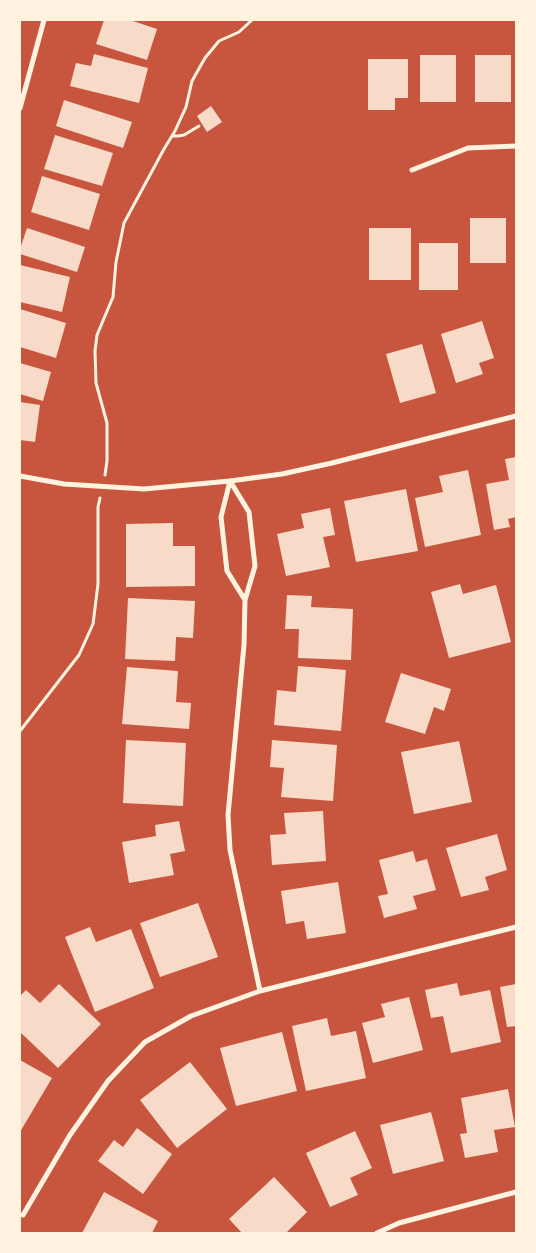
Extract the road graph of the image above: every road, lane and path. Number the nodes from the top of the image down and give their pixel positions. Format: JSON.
{"nodes":[{"id":1,"x":44,"y":20,"type":"edge"},
{"id":2,"x":252,"y":20,"type":"edge"},
{"id":3,"x":20,"y":108,"type":"edge"},
{"id":4,"x":199,"y":126,"type":"dead end"},
{"id":5,"x":172,"y":136,"type":"junction"},
{"id":6,"x":516,"y":146,"type":"edge"},
{"id":7,"x":412,"y":170,"type":"dead end"},
{"id":8,"x":516,"y":416,"type":"edge"},
{"id":9,"x":20,"y":476,"type":"edge"},
{"id":10,"x":230,"y":482,"type":"junction"},
{"id":11,"x":104,"y":487,"type":"junction"},
{"id":12,"x":245,"y":600,"type":"junction"},
{"id":13,"x":20,"y":731,"type":"edge"},
{"id":14,"x":516,"y":926,"type":"edge"},
{"id":15,"x":260,"y":991,"type":"junction"},
{"id":16,"x":516,"y":1192,"type":"edge"},
{"id":17,"x":23,"y":1215,"type":"dead end"},
{"id":18,"x":377,"y":1233,"type":"edge"}],
"edges":[{"from":1,"to":3,"type":"street"},
{"from":2,"to":5,"type":"path"},
{"from":4,"to":5,"type":"path"},
{"from":5,"to":11,"type":"path"},
{"from":6,"to":7,"type":"street"},
{"from":8,"to":10,"type":"street"},
{"from":9,"to":11,"type":"street"},
{"from":10,"to":11,"type":"street"},
{"from":10,"to":12,"type":"street"},
{"from":10,"to":12,"type":"street"},
{"from":11,"to":13,"type":"path"},
{"from":12,"to":15,"type":"street"},
{"from":14,"to":15,"type":"street"},
{"from":15,"to":17,"type":"street"},
{"from":16,"to":18,"type":"street"}]}
